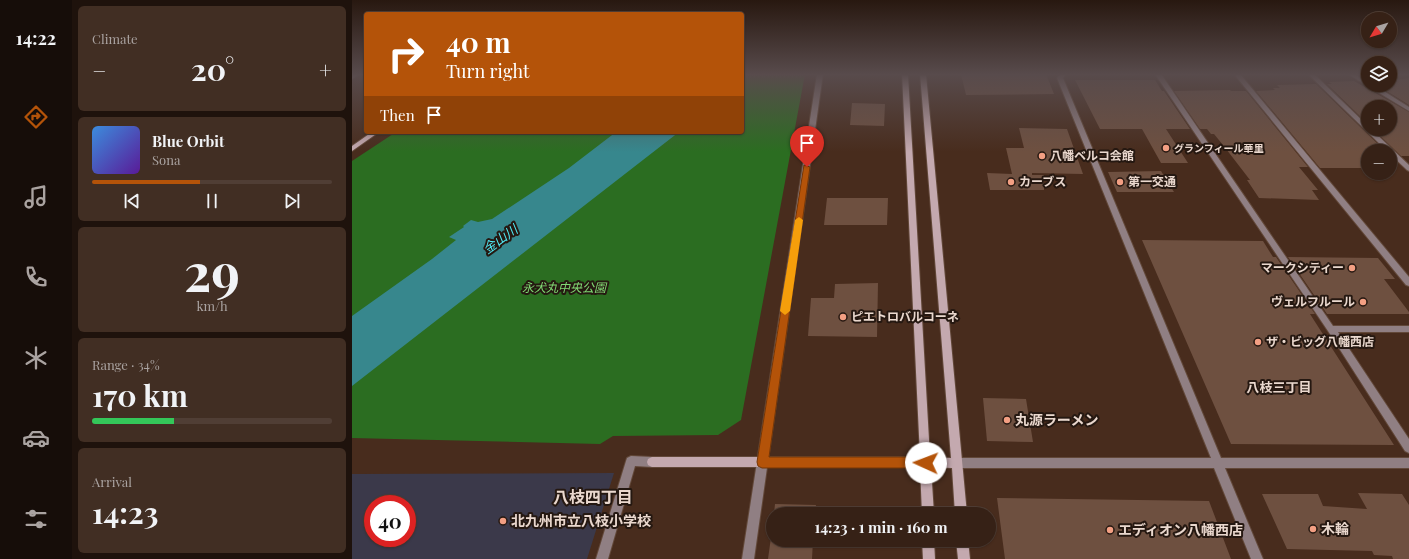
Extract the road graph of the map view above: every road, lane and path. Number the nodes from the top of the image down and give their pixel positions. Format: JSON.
{"nodes":[{"id":1,"x":816,"y":100,"type":"edge"},
{"id":2,"x":906,"y":100,"type":"edge"},
{"id":3,"x":925,"y":100,"type":"edge"},
{"id":4,"x":1069,"y":100,"type":"edge"},
{"id":5,"x":1176,"y":100,"type":"edge"},
{"id":6,"x":1258,"y":100,"type":"edge"},
{"id":7,"x":1338,"y":100,"type":"edge"},
{"id":8,"x":1395,"y":100,"type":"edge"},
{"id":9,"x":1409,"y":109,"type":"edge"},
{"id":10,"x":373,"y":134,"type":"edge"},
{"id":11,"x":352,"y":148,"type":"edge"},
{"id":12,"x":1409,"y":170,"type":"edge"},
{"id":13,"x":1409,"y":283,"type":"edge"},
{"id":14,"x":1331,"y":329,"type":"junction"},
{"id":15,"x":1409,"y":330,"type":"edge"},
{"id":16,"x":1409,"y":448,"type":"edge"},
{"id":17,"x":762,"y":462,"type":"junction"},
{"id":18,"x":926,"y":463,"type":"junction"},
{"id":19,"x":957,"y":463,"type":"junction"},
{"id":20,"x":1409,"y":463,"type":"edge"},
{"id":21,"x":1218,"y":464,"type":"junction"},
{"id":22,"x":928,"y":507,"type":"edge"},
{"id":23,"x":960,"y":507,"type":"edge"},
{"id":24,"x":928,"y":547,"type":"edge"},
{"id":25,"x":963,"y":547,"type":"edge"},
{"id":26,"x":602,"y":559,"type":"edge"},
{"id":27,"x":748,"y":559,"type":"edge"},
{"id":28,"x":929,"y":559,"type":"edge"},
{"id":29,"x":964,"y":559,"type":"edge"},
{"id":30,"x":1257,"y":559,"type":"edge"}],
"edges":[{"from":1,"to":17,"type":"street"},
{"from":2,"to":18,"type":"street"},
{"from":3,"to":19,"type":"street"},
{"from":4,"to":21,"type":"street"},
{"from":5,"to":14,"type":"street"},
{"from":6,"to":13,"type":"street"},
{"from":7,"to":12,"type":"street"},
{"from":8,"to":9,"type":"street"},
{"from":10,"to":11,"type":"street"},
{"from":14,"to":15,"type":"street"},
{"from":14,"to":16,"type":"street"},
{"from":17,"to":18,"type":"street"},
{"from":17,"to":26,"type":"street"},
{"from":17,"to":27,"type":"street"},
{"from":18,"to":19,"type":"street"},
{"from":18,"to":22,"type":"street"},
{"from":19,"to":21,"type":"street"},
{"from":19,"to":23,"type":"street"},
{"from":20,"to":21,"type":"street"},
{"from":21,"to":30,"type":"street"},
{"from":24,"to":28,"type":"street"},
{"from":25,"to":29,"type":"street"}]}
